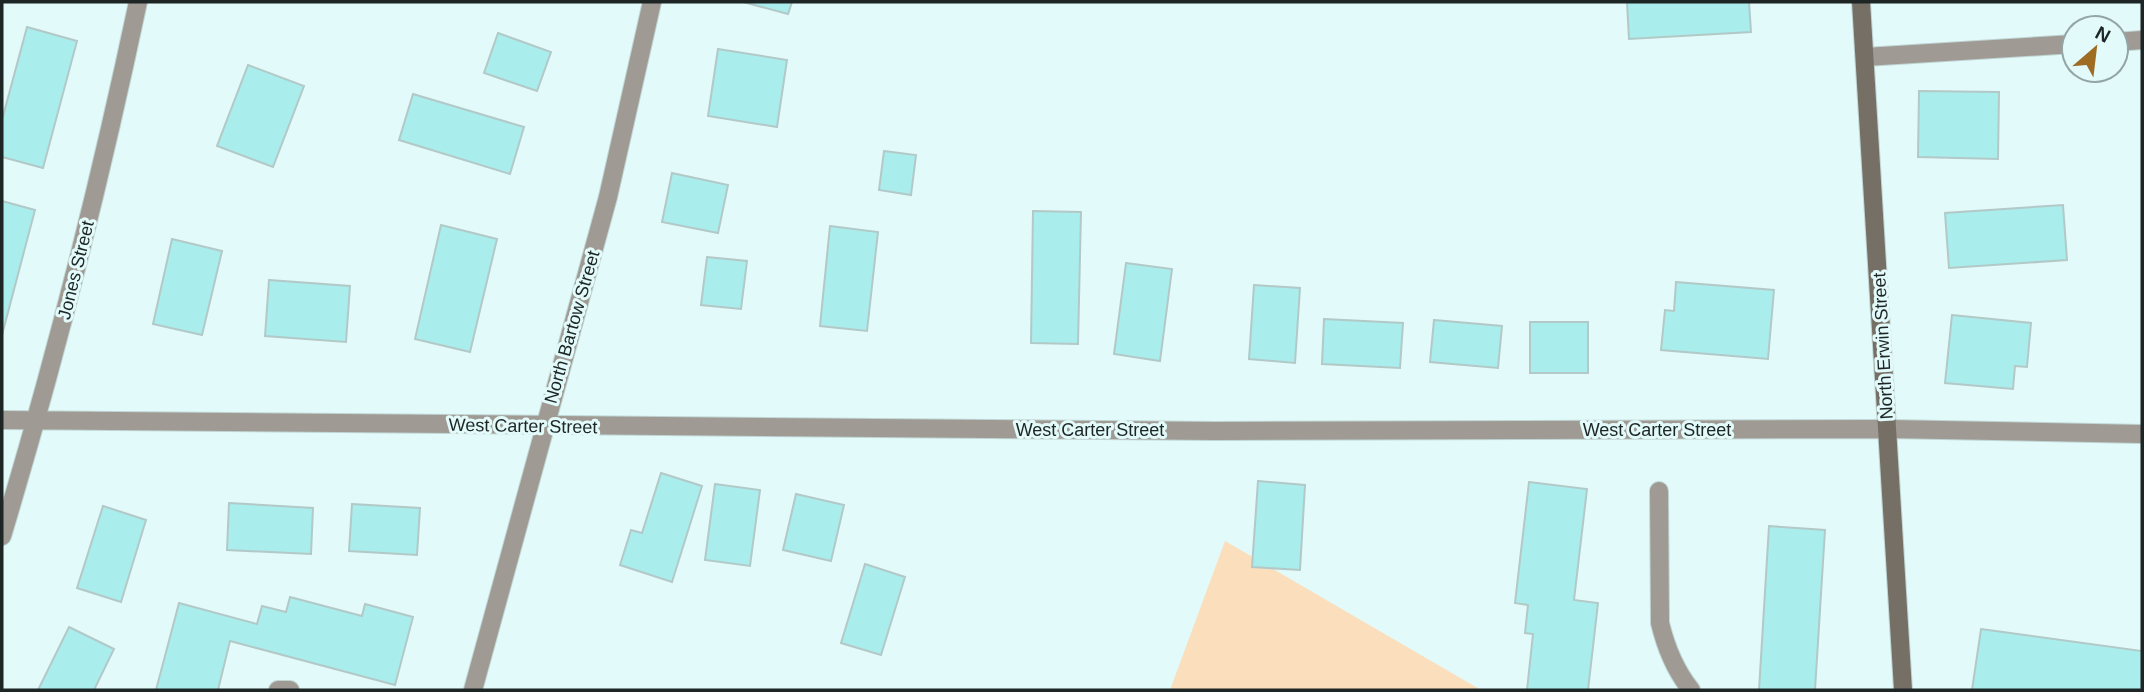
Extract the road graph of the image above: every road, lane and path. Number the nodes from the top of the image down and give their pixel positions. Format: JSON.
{"nodes":[{"id":1,"x":138,"y":2,"type":"edge"},
{"id":2,"x":652,"y":2,"type":"edge"},
{"id":3,"x":1861,"y":2,"type":"edge"},
{"id":4,"x":2060,"y":45,"type":"edge"},
{"id":5,"x":1865,"y":57,"type":"junction"},
{"id":6,"x":37,"y":419,"type":"junction"},
{"id":7,"x":2,"y":421,"type":"edge"},
{"id":8,"x":544,"y":427,"type":"junction"},
{"id":9,"x":1889,"y":429,"type":"junction"},
{"id":10,"x":2142,"y":434,"type":"edge"},
{"id":11,"x":1659,"y":491,"type":"dead end"},
{"id":12,"x":2,"y":536,"type":"edge"},
{"id":13,"x":278,"y":690,"type":"edge"},
{"id":14,"x":290,"y":690,"type":"edge"},
{"id":15,"x":474,"y":690,"type":"edge"},
{"id":16,"x":1691,"y":690,"type":"edge"},
{"id":17,"x":1903,"y":690,"type":"edge"}],
"edges":[{"from":1,"to":6,"type":"street","name":"Jones Street"},
{"from":2,"to":8,"type":"street","name":"North Bartow Street"},
{"from":3,"to":5,"type":"street","name":"North Erwin Street"},
{"from":4,"to":5,"type":"street"},
{"from":5,"to":9,"type":"street","name":"North Erwin Street"},
{"from":6,"to":7,"type":"street","name":"West Carter Street"},
{"from":6,"to":8,"type":"street","name":"West Carter Street"},
{"from":6,"to":12,"type":"street","name":"Jones Street"},
{"from":8,"to":9,"type":"street","name":"West Carter Street"},
{"from":8,"to":15,"type":"street","name":"North Bartow Street"},
{"from":9,"to":10,"type":"street","name":"West Carter Street"},
{"from":9,"to":17,"type":"street","name":"North Erwin Street"},
{"from":11,"to":16,"type":"street"},
{"from":13,"to":14,"type":"street"}]}
